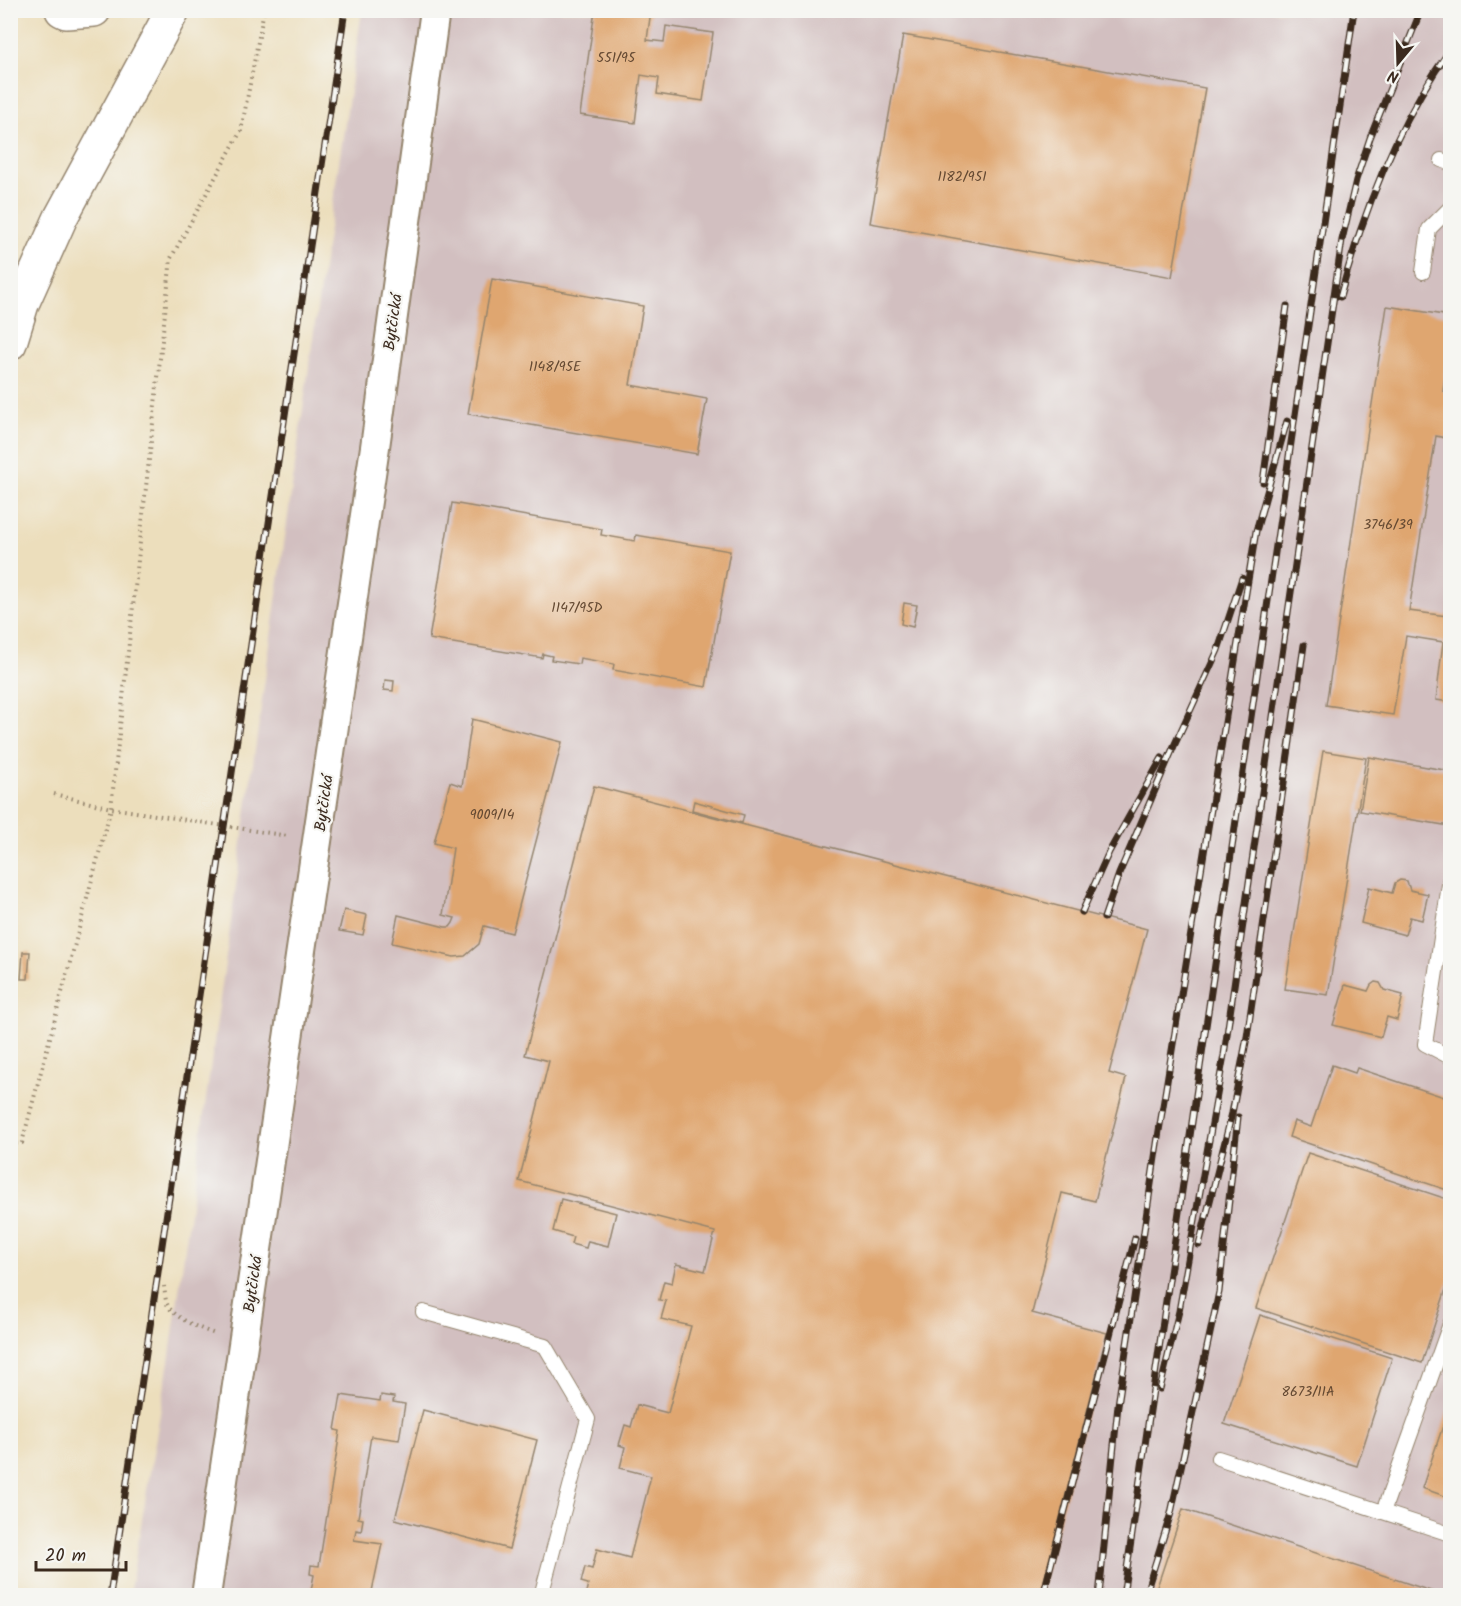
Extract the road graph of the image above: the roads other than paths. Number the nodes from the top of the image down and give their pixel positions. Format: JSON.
{"nodes":[{"id":1,"x":62,"y":10,"type":"edge"},
{"id":2,"x":94,"y":10,"type":"edge"},
{"id":3,"x":173,"y":10,"type":"edge"},
{"id":4,"x":435,"y":10,"type":"edge"},
{"id":5,"x":1450,"y":208,"type":"edge"},
{"id":6,"x":1423,"y":272,"type":"dead end"},
{"id":7,"x":10,"y":343,"type":"edge"},
{"id":8,"x":1450,"y":878,"type":"edge"},
{"id":9,"x":1450,"y":1057,"type":"edge"},
{"id":10,"x":423,"y":1312,"type":"dead end"},
{"id":11,"x":1450,"y":1324,"type":"edge"},
{"id":12,"x":1436,"y":1364,"type":"junction"},
{"id":13,"x":1450,"y":1368,"type":"edge"},
{"id":14,"x":1218,"y":1458,"type":"dead end"},
{"id":15,"x":1383,"y":1512,"type":"junction"},
{"id":16,"x":1450,"y":1534,"type":"edge"},
{"id":17,"x":206,"y":1596,"type":"edge"},
{"id":18,"x":541,"y":1596,"type":"edge"}],
"edges":[{"from":1,"to":2,"type":"main road"},
{"from":3,"to":7,"type":"main road"},
{"from":4,"to":17,"type":"street","name":"Bytčická"},
{"from":5,"to":6,"type":"lane"},
{"from":8,"to":9,"type":"lane"},
{"from":10,"to":18,"type":"lane"},
{"from":11,"to":12,"type":"lane"},
{"from":12,"to":13,"type":"lane"},
{"from":12,"to":15,"type":"lane"},
{"from":14,"to":15,"type":"lane"},
{"from":15,"to":16,"type":"lane"}]}
